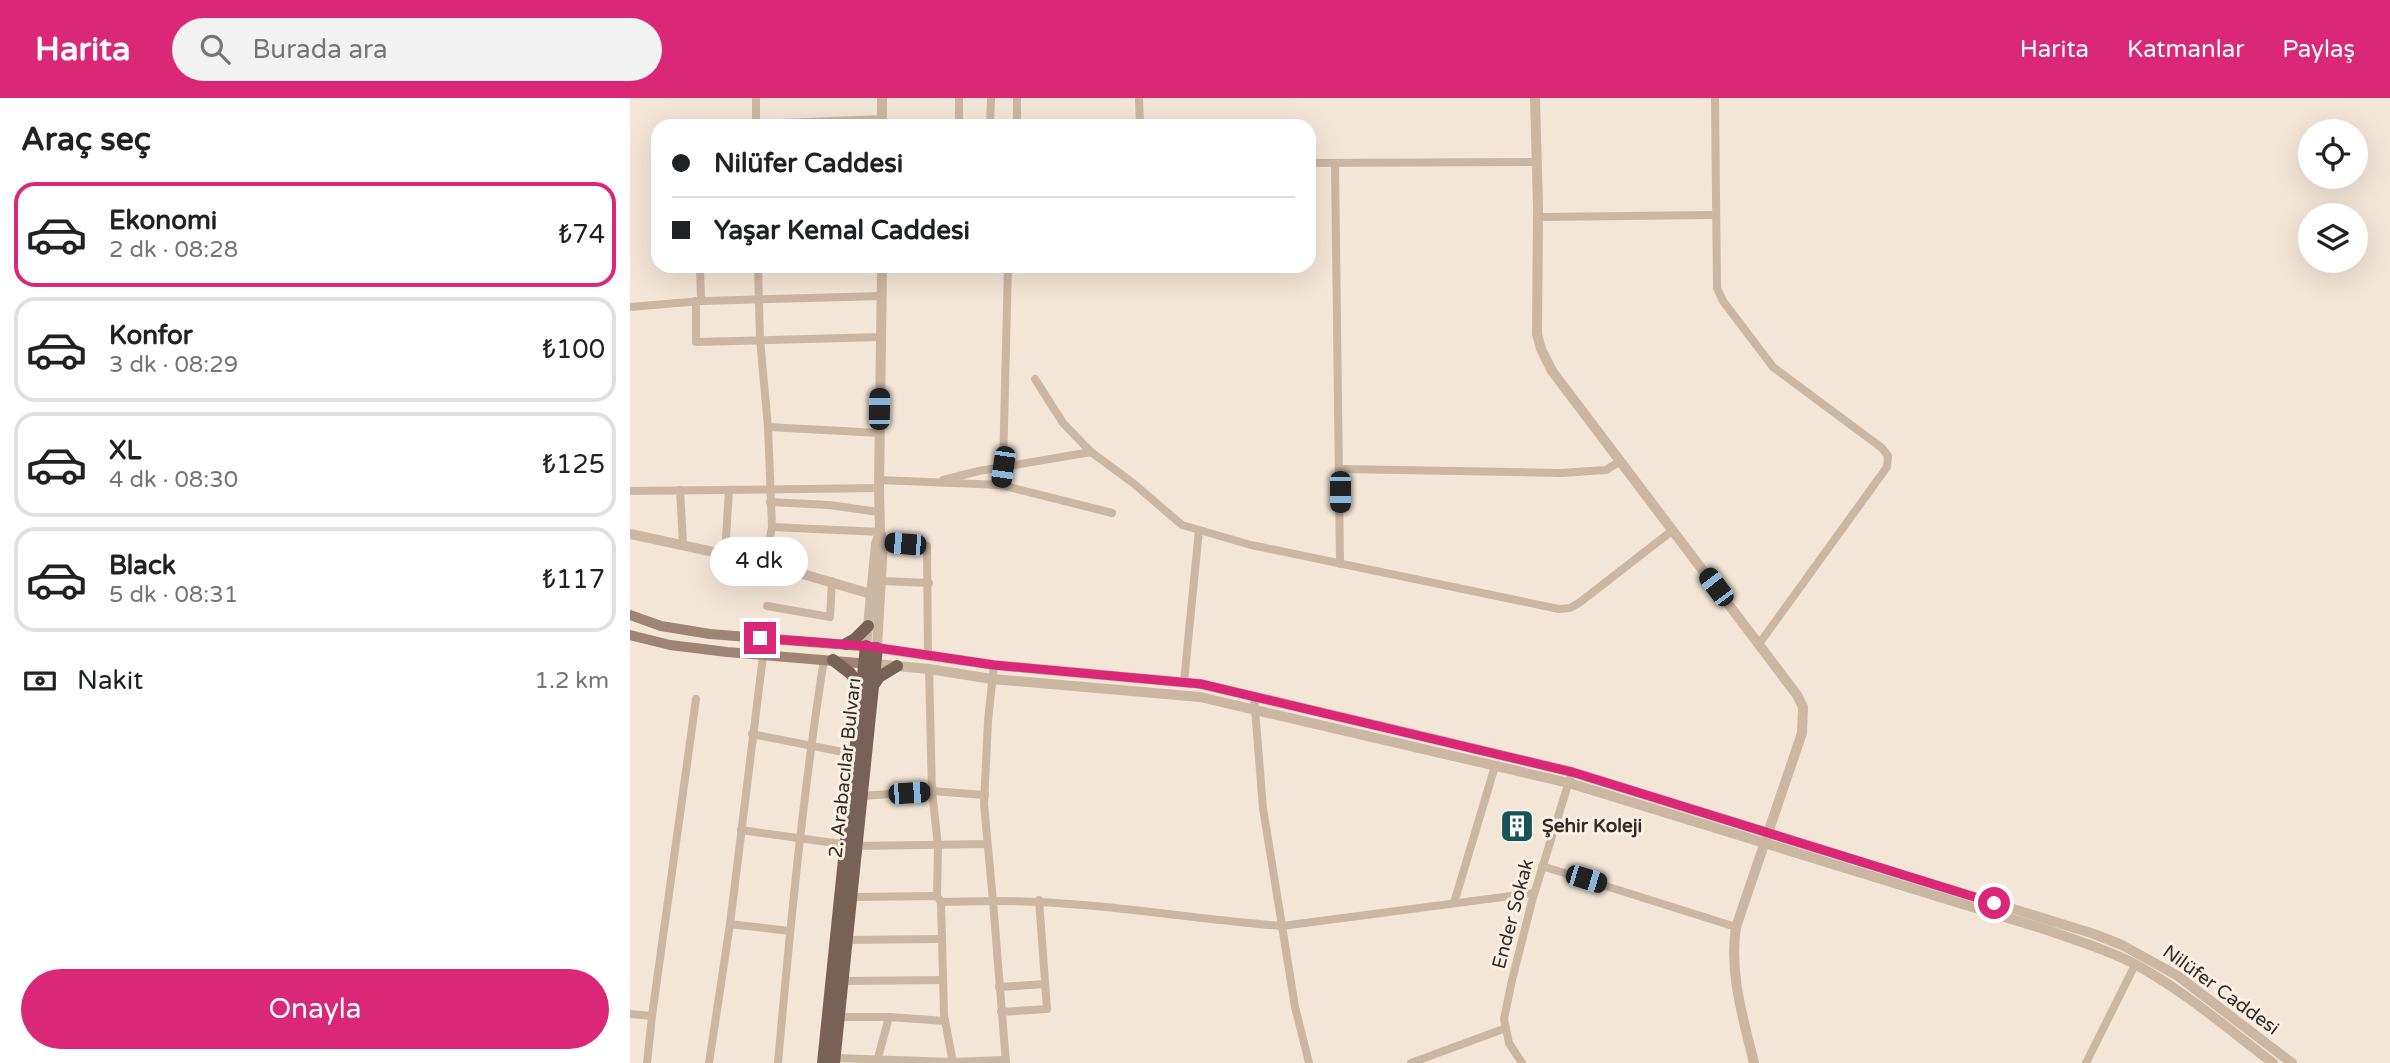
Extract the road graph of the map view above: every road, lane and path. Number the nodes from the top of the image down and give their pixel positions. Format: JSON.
{"nodes":[{"id":1,"x":756,"y":98,"type":"edge"},
{"id":2,"x":881,"y":98,"type":"edge"},
{"id":3,"x":959,"y":98,"type":"edge"},
{"id":4,"x":991,"y":98,"type":"edge"},
{"id":5,"x":1017,"y":98,"type":"edge"},
{"id":6,"x":1139,"y":98,"type":"edge"},
{"id":7,"x":1535,"y":98,"type":"edge"},
{"id":8,"x":1715,"y":98,"type":"edge"},
{"id":9,"x":756,"y":119,"type":"edge"},
{"id":10,"x":882,"y":119,"type":"edge"},
{"id":11,"x":959,"y":119,"type":"edge"},
{"id":12,"x":990,"y":119,"type":"edge"},
{"id":13,"x":1017,"y":119,"type":"edge"},
{"id":14,"x":1140,"y":119,"type":"edge"},
{"id":15,"x":1536,"y":162,"type":"junction"},
{"id":16,"x":1316,"y":163,"type":"edge"},
{"id":17,"x":1335,"y":163,"type":"junction"},
{"id":18,"x":1716,"y":215,"type":"junction"},
{"id":19,"x":1538,"y":217,"type":"junction"},
{"id":20,"x":700,"y":273,"type":"edge"},
{"id":21,"x":758,"y":273,"type":"edge"},
{"id":22,"x":883,"y":273,"type":"edge"},
{"id":23,"x":1008,"y":273,"type":"edge"},
{"id":24,"x":882,"y":296,"type":"junction"},
{"id":25,"x":760,"y":299,"type":"junction"},
{"id":26,"x":699,"y":301,"type":"junction"},
{"id":27,"x":630,"y":307,"type":"edge"},
{"id":28,"x":880,"y":337,"type":"junction"},
{"id":29,"x":760,"y":340,"type":"junction"},
{"id":30,"x":1035,"y":379,"type":"dead end"},
{"id":31,"x":768,"y":428,"type":"junction"},
{"id":32,"x":878,"y":433,"type":"junction"},
{"id":33,"x":1091,"y":452,"type":"junction"},
{"id":34,"x":1619,"y":462,"type":"junction"},
{"id":35,"x":1003,"y":467,"type":"junction"},
{"id":36,"x":1340,"y":468,"type":"junction"},
{"id":37,"x":934,"y":483,"type":"junction"},
{"id":38,"x":879,"y":484,"type":"junction"},
{"id":39,"x":1000,"y":485,"type":"junction"},
{"id":40,"x":769,"y":488,"type":"junction"},
{"id":41,"x":680,"y":490,"type":"junction"},
{"id":42,"x":729,"y":490,"type":"junction"},
{"id":43,"x":630,"y":491,"type":"edge"},
{"id":44,"x":770,"y":502,"type":"junction"},
{"id":45,"x":879,"y":512,"type":"junction"},
{"id":46,"x":1112,"y":513,"type":"dead end"},
{"id":47,"x":772,"y":527,"type":"junction"},
{"id":48,"x":1199,"y":530,"type":"junction"},
{"id":49,"x":1673,"y":530,"type":"junction"},
{"id":50,"x":630,"y":534,"type":"edge"},
{"id":51,"x":882,"y":537,"type":"junction"},
{"id":52,"x":683,"y":544,"type":"junction"},
{"id":53,"x":725,"y":554,"type":"junction"},
{"id":54,"x":765,"y":563,"type":"junction"},
{"id":55,"x":1340,"y":564,"type":"junction"},
{"id":56,"x":832,"y":581,"type":"junction"},
{"id":57,"x":881,"y":581,"type":"junction"},
{"id":58,"x":929,"y":583,"type":"junction"},
{"id":59,"x":871,"y":594,"type":"junction"},
{"id":60,"x":767,"y":606,"type":"dead end"},
{"id":61,"x":630,"y":615,"type":"edge"},
{"id":62,"x":873,"y":626,"type":"junction"},
{"id":63,"x":630,"y":635,"type":"edge"},
{"id":64,"x":846,"y":644,"type":"junction"},
{"id":65,"x":1759,"y":644,"type":"junction"},
{"id":66,"x":871,"y":647,"type":"junction"},
{"id":67,"x":897,"y":650,"type":"junction"},
{"id":68,"x":928,"y":654,"type":"junction"},
{"id":69,"x":763,"y":656,"type":"junction"},
{"id":70,"x":828,"y":660,"type":"junction"},
{"id":71,"x":870,"y":664,"type":"junction"},
{"id":72,"x":994,"y":665,"type":"junction"},
{"id":73,"x":897,"y":666,"type":"junction"},
{"id":74,"x":929,"y":669,"type":"junction"},
{"id":75,"x":992,"y":679,"type":"junction"},
{"id":76,"x":1184,"y":682,"type":"junction"},
{"id":77,"x":867,"y":688,"type":"junction"},
{"id":78,"x":1255,"y":697,"type":"junction"},
{"id":79,"x":696,"y":699,"type":"dead end"},
{"id":80,"x":1256,"y":712,"type":"junction"},
{"id":81,"x":752,"y":734,"type":"junction"},
{"id":82,"x":810,"y":746,"type":"junction"},
{"id":83,"x":853,"y":754,"type":"dead end"},
{"id":84,"x":1495,"y":766,"type":"junction"},
{"id":85,"x":1572,"y":772,"type":"junction"},
{"id":86,"x":1569,"y":783,"type":"junction"},
{"id":87,"x":932,"y":791,"type":"junction"},
{"id":88,"x":985,"y":795,"type":"junction"},
{"id":89,"x":862,"y":796,"type":"junction"},
{"id":90,"x":741,"y":830,"type":"junction"},
{"id":91,"x":801,"y":838,"type":"junction"},
{"id":92,"x":1766,"y":838,"type":"junction"},
{"id":93,"x":987,"y":844,"type":"junction"},
{"id":94,"x":851,"y":845,"type":"junction"},
{"id":95,"x":938,"y":846,"type":"junction"},
{"id":96,"x":1542,"y":866,"type":"junction"},
{"id":97,"x":1534,"y":893,"type":"junction"},
{"id":98,"x":851,"y":897,"type":"junction"},
{"id":99,"x":939,"y":899,"type":"junction"},
{"id":100,"x":1039,"y":900,"type":"junction"},
{"id":101,"x":993,"y":901,"type":"junction"},
{"id":102,"x":1454,"y":903,"type":"junction"},
{"id":103,"x":730,"y":924,"type":"junction"},
{"id":104,"x":1282,"y":926,"type":"junction"},
{"id":105,"x":1736,"y":927,"type":"junction"},
{"id":106,"x":790,"y":930,"type":"junction"},
{"id":107,"x":941,"y":939,"type":"junction"},
{"id":108,"x":848,"y":940,"type":"junction"},
{"id":109,"x":2136,"y":965,"type":"junction"},
{"id":110,"x":942,"y":980,"type":"junction"},
{"id":111,"x":844,"y":981,"type":"junction"},
{"id":112,"x":1045,"y":984,"type":"junction"},
{"id":113,"x":999,"y":987,"type":"junction"},
{"id":114,"x":1001,"y":1013,"type":"junction"},
{"id":115,"x":630,"y":1014,"type":"edge"},
{"id":116,"x":652,"y":1016,"type":"junction"},
{"id":117,"x":840,"y":1017,"type":"junction"},
{"id":118,"x":889,"y":1017,"type":"junction"},
{"id":119,"x":945,"y":1021,"type":"junction"},
{"id":120,"x":1506,"y":1028,"type":"junction"},
{"id":121,"x":878,"y":1058,"type":"junction"},
{"id":122,"x":831,"y":1061,"type":"edge"},
{"id":123,"x":1005,"y":1061,"type":"edge"},
{"id":124,"x":953,"y":1062,"type":"edge"},
{"id":125,"x":647,"y":1063,"type":"edge"},
{"id":126,"x":709,"y":1063,"type":"edge"},
{"id":127,"x":779,"y":1063,"type":"edge"},
{"id":128,"x":1309,"y":1063,"type":"edge"},
{"id":129,"x":1410,"y":1063,"type":"edge"},
{"id":130,"x":1522,"y":1063,"type":"edge"},
{"id":131,"x":1754,"y":1063,"type":"edge"},
{"id":132,"x":2086,"y":1063,"type":"edge"},
{"id":133,"x":2273,"y":1063,"type":"edge"},
{"id":134,"x":2292,"y":1063,"type":"edge"}],
"edges":[{"from":1,"to":9,"type":"street"},
{"from":2,"to":10,"type":"street"},
{"from":3,"to":11,"type":"street"},
{"from":4,"to":12,"type":"street"},
{"from":5,"to":13,"type":"street"},
{"from":6,"to":14,"type":"street"},
{"from":7,"to":15,"type":"street"},
{"from":8,"to":18,"type":"street"},
{"from":15,"to":17,"type":"street"},
{"from":15,"to":19,"type":"street"},
{"from":16,"to":17,"type":"street"},
{"from":17,"to":36,"type":"street"},
{"from":18,"to":19,"type":"street"},
{"from":18,"to":65,"type":"street"},
{"from":19,"to":34,"type":"street"},
{"from":20,"to":26,"type":"street"},
{"from":21,"to":25,"type":"street"},
{"from":22,"to":24,"type":"street"},
{"from":23,"to":35,"type":"street"},
{"from":24,"to":25,"type":"street"},
{"from":24,"to":28,"type":"street"},
{"from":25,"to":26,"type":"street"},
{"from":25,"to":29,"type":"street"},
{"from":26,"to":27,"type":"street"},
{"from":26,"to":29,"type":"street"},
{"from":28,"to":29,"type":"street"},
{"from":28,"to":32,"type":"street"},
{"from":29,"to":31,"type":"street"},
{"from":30,"to":33,"type":"street"},
{"from":31,"to":32,"type":"street"},
{"from":31,"to":40,"type":"street"},
{"from":32,"to":38,"type":"street"},
{"from":33,"to":35,"type":"street"},
{"from":33,"to":48,"type":"street"},
{"from":34,"to":36,"type":"street"},
{"from":34,"to":49,"type":"street"},
{"from":35,"to":37,"type":"street"},
{"from":35,"to":39,"type":"street"},
{"from":36,"to":55,"type":"street"},
{"from":37,"to":38,"type":"street"},
{"from":37,"to":39,"type":"street"},
{"from":38,"to":40,"type":"street"},
{"from":38,"to":45,"type":"street"},
{"from":39,"to":46,"type":"street"},
{"from":40,"to":42,"type":"street"},
{"from":40,"to":44,"type":"street"},
{"from":41,"to":42,"type":"street"},
{"from":41,"to":43,"type":"street"},
{"from":41,"to":52,"type":"street"},
{"from":42,"to":53,"type":"street"},
{"from":44,"to":45,"type":"street"},
{"from":44,"to":47,"type":"street"},
{"from":45,"to":51,"type":"street"},
{"from":47,"to":51,"type":"street"},
{"from":47,"to":54,"type":"street"},
{"from":48,"to":55,"type":"street"},
{"from":48,"to":76,"type":"street"},
{"from":49,"to":55,"type":"street"},
{"from":49,"to":65,"type":"street"},
{"from":50,"to":52,"type":"street"},
{"from":51,"to":57,"type":"street"},
{"from":51,"to":58,"type":"street"},
{"from":51,"to":59,"type":"street"},
{"from":52,"to":53,"type":"street"},
{"from":53,"to":54,"type":"street"},
{"from":54,"to":56,"type":"street"},
{"from":56,"to":59,"type":"street"},
{"from":56,"to":60,"type":"street"},
{"from":57,"to":58,"type":"street"},
{"from":57,"to":62,"type":"street"},
{"from":58,"to":68,"type":"street"},
{"from":59,"to":62,"type":"street"},
{"from":61,"to":64,"type":"main road"},
{"from":62,"to":64,"type":"main road"},
{"from":62,"to":66,"type":"street"},
{"from":62,"to":67,"type":"street"},
{"from":63,"to":69,"type":"main road"},
{"from":64,"to":66,"type":"main road"},
{"from":65,"to":92,"type":"street"},
{"from":66,"to":67,"type":"street","name":"Nilüfer Caddesi"},
{"from":66,"to":71,"type":"main road"},
{"from":67,"to":68,"type":"street","name":"Nilüfer Caddesi"},
{"from":68,"to":72,"type":"street","name":"Nilüfer Caddesi"},
{"from":69,"to":70,"type":"main road"},
{"from":69,"to":81,"type":"street"},
{"from":70,"to":71,"type":"main road"},
{"from":70,"to":77,"type":"main road"},
{"from":70,"to":82,"type":"street"},
{"from":71,"to":73,"type":"street"},
{"from":71,"to":77,"type":"main road"},
{"from":72,"to":75,"type":"street"},
{"from":72,"to":76,"type":"street","name":"Nilüfer Caddesi"},
{"from":73,"to":74,"type":"street"},
{"from":73,"to":77,"type":"main road"},
{"from":74,"to":75,"type":"street"},
{"from":74,"to":87,"type":"street"},
{"from":75,"to":80,"type":"street"},
{"from":75,"to":88,"type":"street"},
{"from":76,"to":78,"type":"street","name":"Nilüfer Caddesi"},
{"from":77,"to":89,"type":"main road","name":"2. Arabacılar Bulvarı"},
{"from":77,"to":94,"type":"main road"},
{"from":78,"to":80,"type":"street"},
{"from":78,"to":85,"type":"street","name":"Nilüfer Caddesi"},
{"from":79,"to":116,"type":"street"},
{"from":80,"to":84,"type":"street"},
{"from":80,"to":104,"type":"street"},
{"from":81,"to":82,"type":"street"},
{"from":81,"to":90,"type":"street"},
{"from":82,"to":83,"type":"street"},
{"from":82,"to":91,"type":"street"},
{"from":84,"to":86,"type":"street"},
{"from":84,"to":102,"type":"street"},
{"from":85,"to":86,"type":"street","name":"Ender Sokak"},
{"from":85,"to":92,"type":"street","name":"Nilüfer Caddesi"},
{"from":86,"to":92,"type":"street"},
{"from":86,"to":96,"type":"street","name":"Ender Sokak"},
{"from":87,"to":88,"type":"street"},
{"from":87,"to":89,"type":"street"},
{"from":87,"to":95,"type":"street"},
{"from":88,"to":93,"type":"street"},
{"from":89,"to":94,"type":"main road","name":"2. Arabacılar Bulvarı"},
{"from":90,"to":91,"type":"street"},
{"from":90,"to":103,"type":"street"},
{"from":91,"to":94,"type":"street"},
{"from":91,"to":106,"type":"street"},
{"from":92,"to":105,"type":"street"},
{"from":92,"to":109,"type":"street"},
{"from":92,"to":134,"type":"street","name":"Nilüfer Caddesi"},
{"from":93,"to":95,"type":"street"},
{"from":93,"to":101,"type":"street"},
{"from":94,"to":95,"type":"street"},
{"from":94,"to":98,"type":"main road","name":"2. Arabacılar Bulvarı"},
{"from":94,"to":122,"type":"main road"},
{"from":95,"to":99,"type":"street"},
{"from":96,"to":97,"type":"street","name":"Ender Sokak"},
{"from":96,"to":105,"type":"street"},
{"from":97,"to":102,"type":"street"},
{"from":97,"to":120,"type":"street","name":"Ender Sokak"},
{"from":98,"to":99,"type":"street"},
{"from":98,"to":108,"type":"main road","name":"2. Arabacılar Bulvarı"},
{"from":99,"to":101,"type":"street"},
{"from":99,"to":107,"type":"street"},
{"from":100,"to":101,"type":"street"},
{"from":100,"to":104,"type":"street"},
{"from":100,"to":112,"type":"street"},
{"from":101,"to":113,"type":"street"},
{"from":102,"to":104,"type":"street"},
{"from":103,"to":106,"type":"street"},
{"from":103,"to":126,"type":"street"},
{"from":104,"to":128,"type":"street"},
{"from":105,"to":131,"type":"street"},
{"from":106,"to":127,"type":"street"},
{"from":107,"to":108,"type":"street"},
{"from":107,"to":110,"type":"street"},
{"from":108,"to":111,"type":"main road","name":"2. Arabacılar Bulvarı"},
{"from":109,"to":132,"type":"street"},
{"from":109,"to":133,"type":"street"},
{"from":110,"to":111,"type":"street"},
{"from":110,"to":119,"type":"street"},
{"from":111,"to":117,"type":"main road","name":"2. Arabacılar Bulvarı"},
{"from":112,"to":113,"type":"street"},
{"from":112,"to":114,"type":"street"},
{"from":113,"to":114,"type":"street"},
{"from":114,"to":123,"type":"street"},
{"from":115,"to":116,"type":"street"},
{"from":116,"to":125,"type":"street"},
{"from":117,"to":118,"type":"street"},
{"from":117,"to":122,"type":"main road","name":"2. Arabacılar Bulvarı"},
{"from":118,"to":119,"type":"street"},
{"from":118,"to":121,"type":"street"},
{"from":119,"to":124,"type":"street"},
{"from":120,"to":129,"type":"street"},
{"from":120,"to":130,"type":"street","name":"Ender Sokak"},
{"from":121,"to":122,"type":"street"},
{"from":121,"to":124,"type":"street"},
{"from":123,"to":124,"type":"street"}]}
